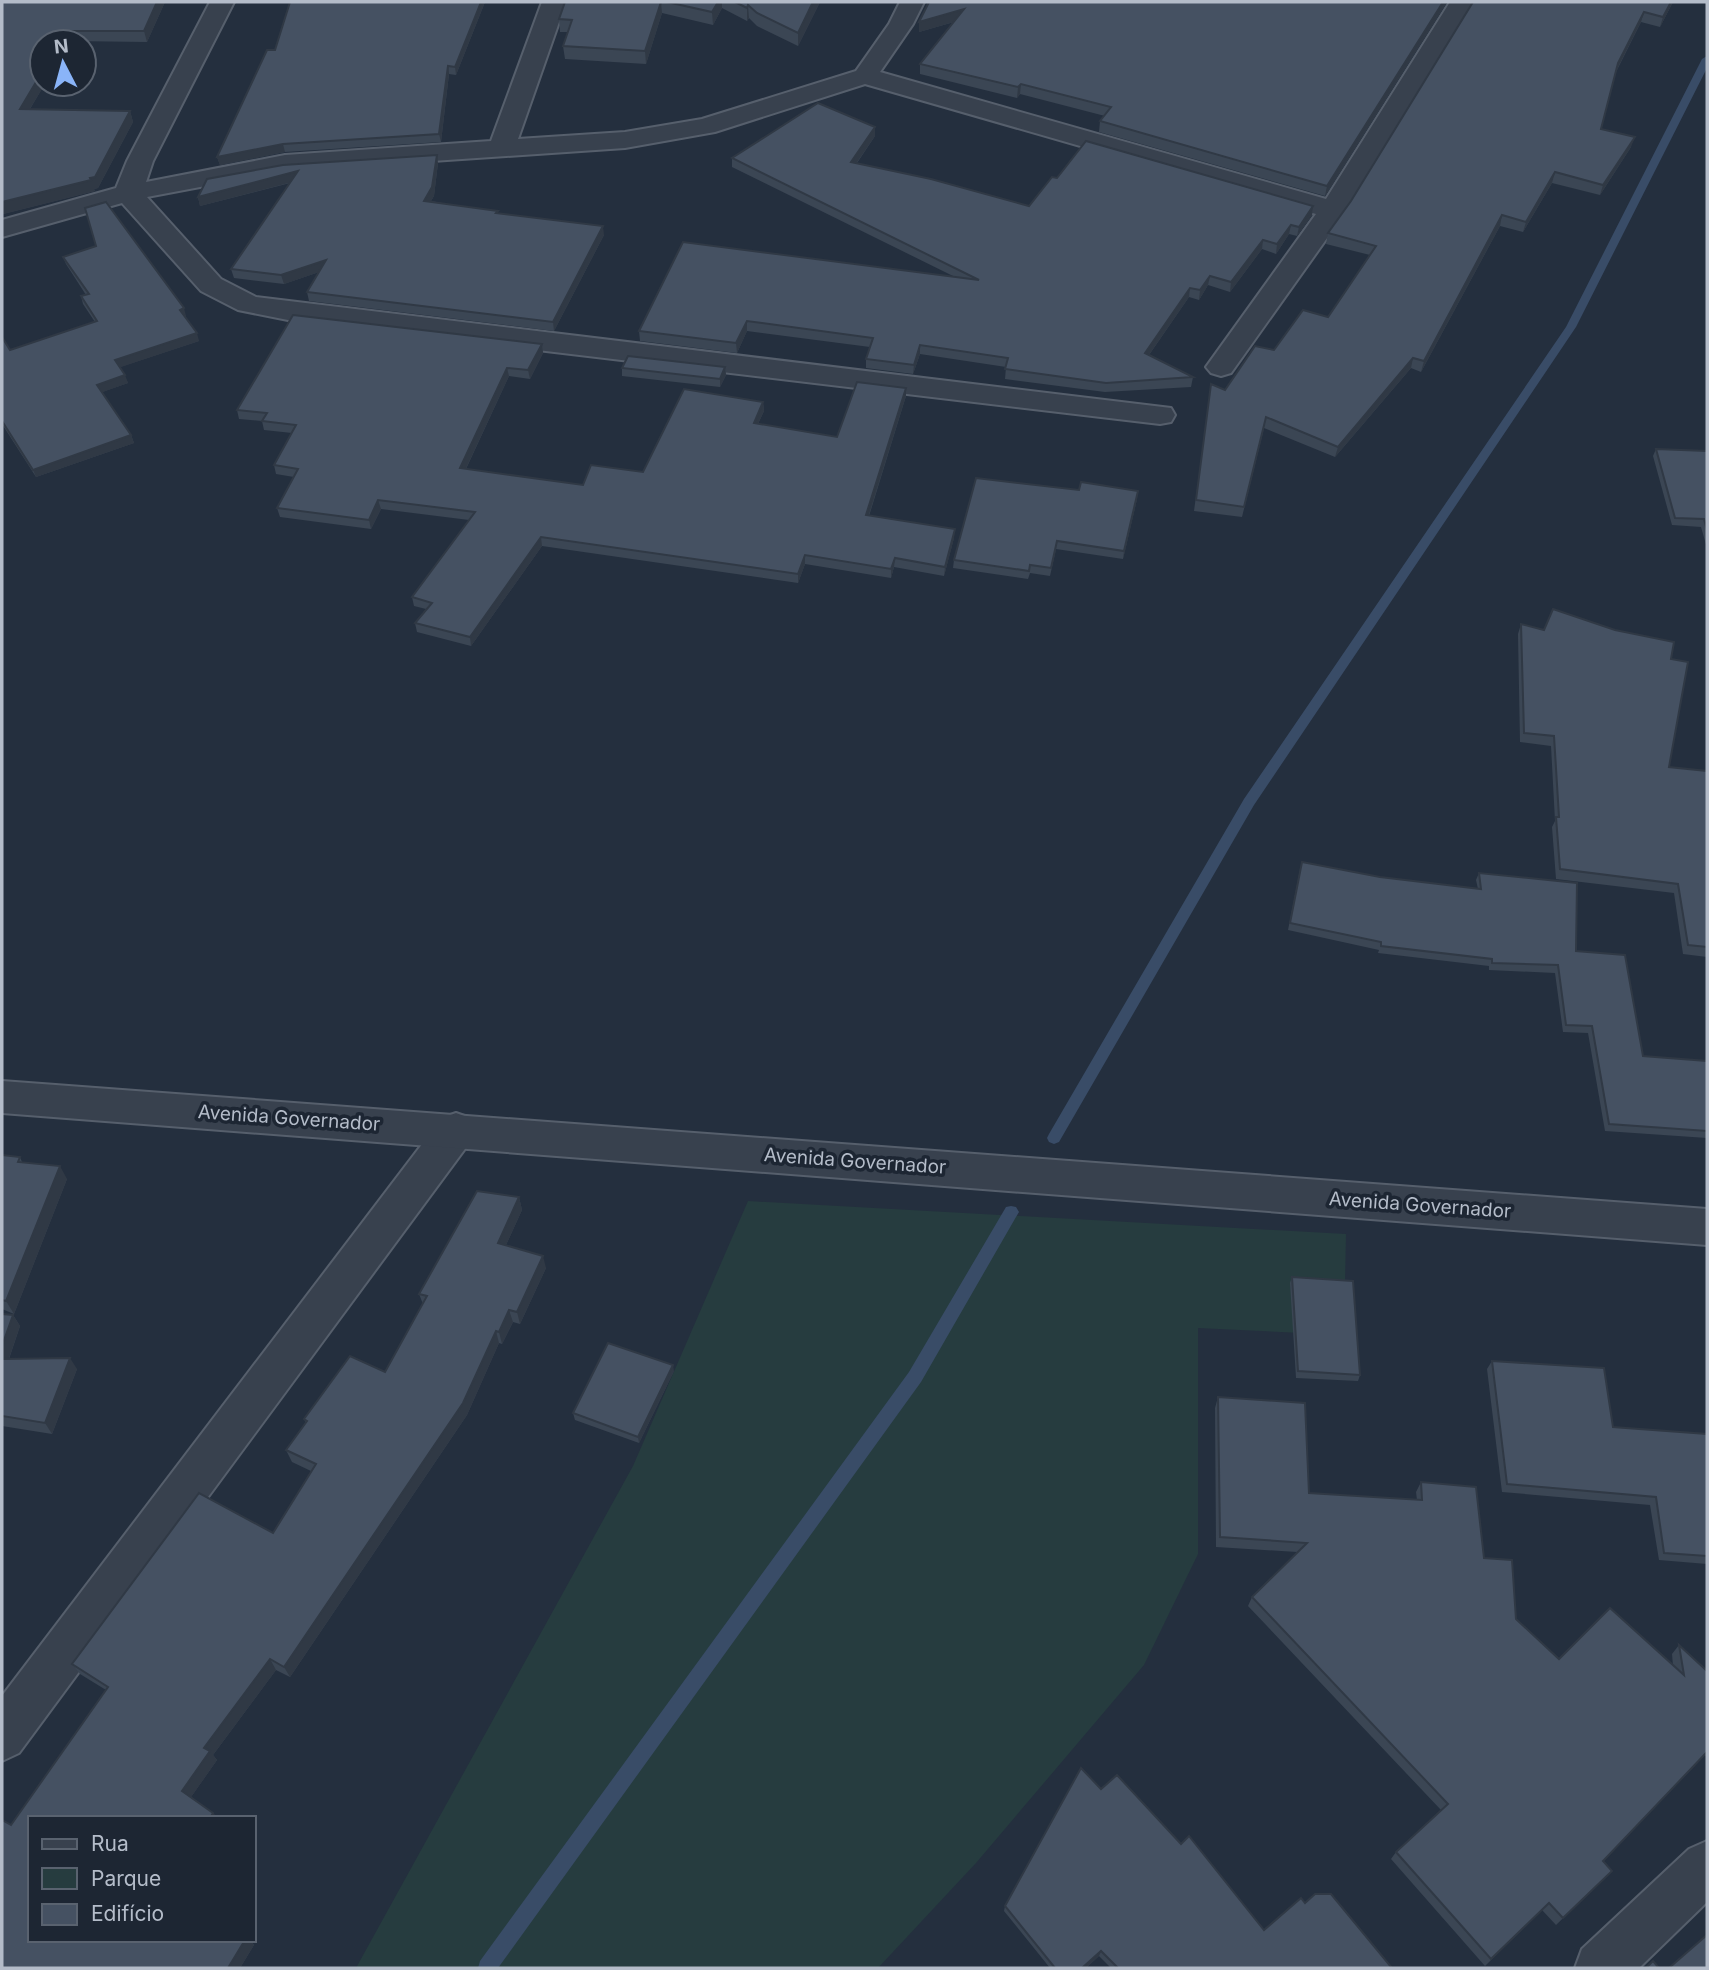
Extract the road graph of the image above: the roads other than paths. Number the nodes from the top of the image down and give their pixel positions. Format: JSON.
{"nodes":[{"id":1,"x":222,"y":2,"type":"edge"},
{"id":2,"x":554,"y":2,"type":"edge"},
{"id":3,"x":912,"y":2,"type":"edge"},
{"id":4,"x":1462,"y":2,"type":"edge"},
{"id":5,"x":865,"y":76,"type":"junction"},
{"id":6,"x":502,"y":148,"type":"junction"},
{"id":7,"x":128,"y":193,"type":"junction"},
{"id":8,"x":1333,"y":210,"type":"junction"},
{"id":9,"x":2,"y":229,"type":"edge"},
{"id":10,"x":1221,"y":367,"type":"dead end"},
{"id":11,"x":1160,"y":415,"type":"dead end"},
{"id":12,"x":3,"y":1098,"type":"edge"},
{"id":13,"x":456,"y":1130,"type":"junction"},
{"id":14,"x":1707,"y":1227,"type":"edge"},
{"id":15,"x":2,"y":1736,"type":"edge"},
{"id":16,"x":1707,"y":1867,"type":"edge"},
{"id":17,"x":1601,"y":1968,"type":"edge"}],
"edges":[{"from":1,"to":7,"type":"street"},
{"from":2,"to":6,"type":"street"},
{"from":3,"to":5,"type":"street"},
{"from":4,"to":8,"type":"street"},
{"from":5,"to":6,"type":"street"},
{"from":5,"to":8,"type":"street"},
{"from":6,"to":7,"type":"street"},
{"from":7,"to":9,"type":"street"},
{"from":7,"to":11,"type":"street"},
{"from":8,"to":10,"type":"street"},
{"from":12,"to":13,"type":"street","name":"Avenida Governador"},
{"from":13,"to":14,"type":"street","name":"Avenida Governador"},
{"from":13,"to":15,"type":"street"},
{"from":16,"to":17,"type":"street"}]}
